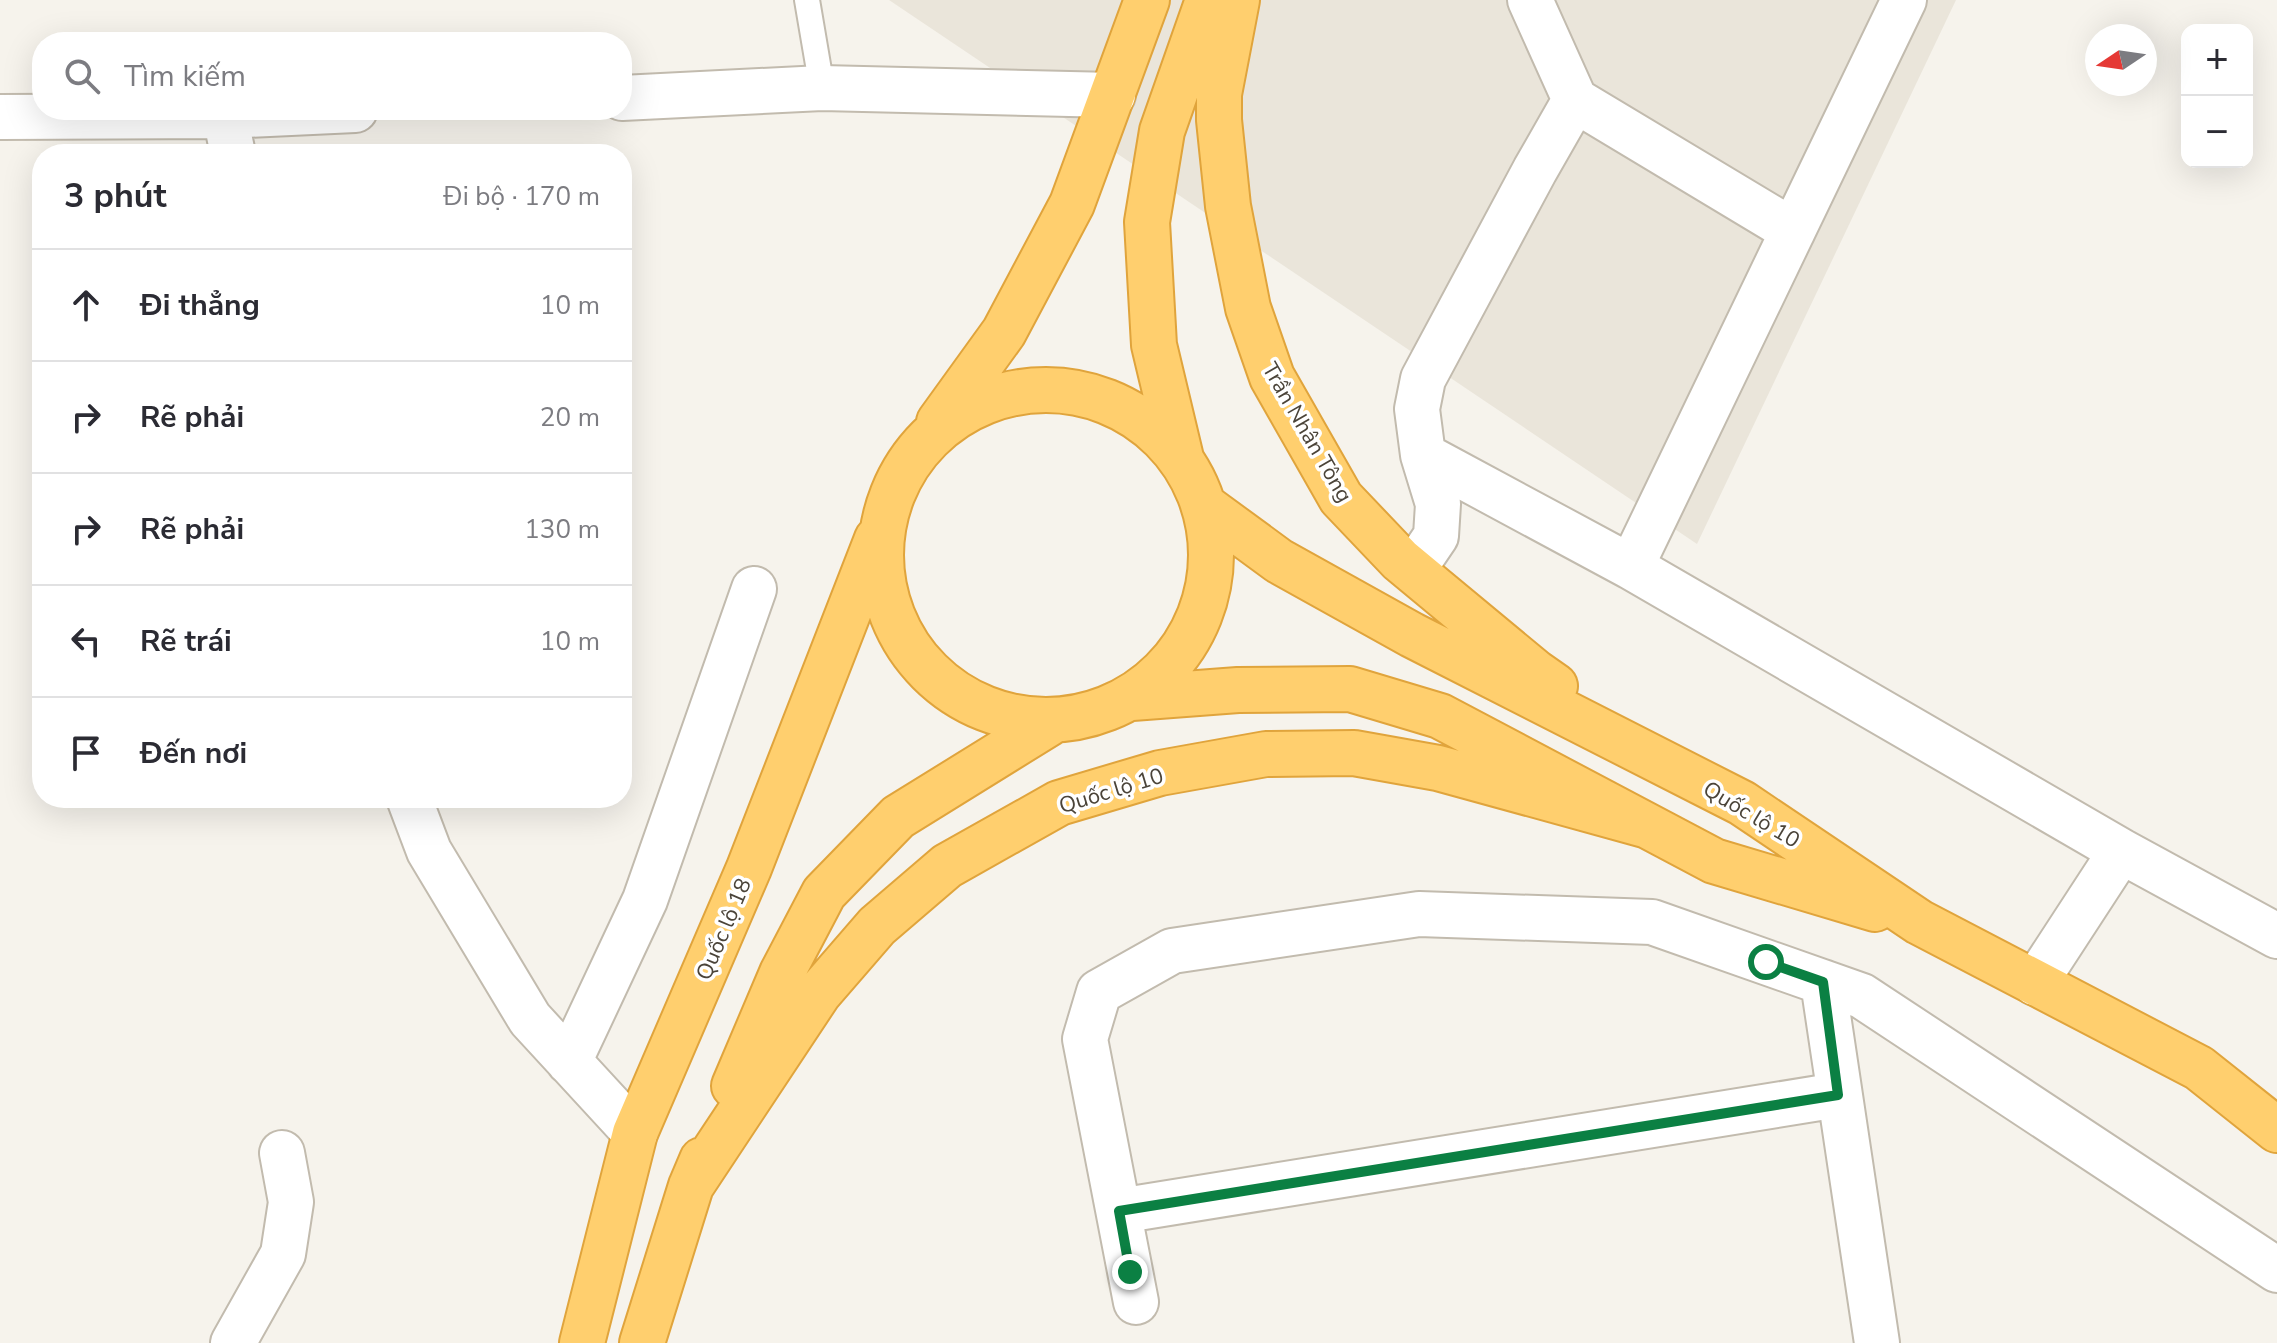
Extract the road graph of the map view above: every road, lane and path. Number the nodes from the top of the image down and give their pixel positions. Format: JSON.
{"nodes":[{"id":1,"x":807,"y":0,"type":"edge"},
{"id":2,"x":1147,"y":0,"type":"edge"},
{"id":3,"x":1208,"y":0,"type":"edge"},
{"id":4,"x":1237,"y":0,"type":"edge"},
{"id":5,"x":1530,"y":0,"type":"edge"},
{"id":6,"x":1904,"y":0,"type":"edge"},
{"id":7,"x":822,"y":88,"type":"junction"},
{"id":8,"x":1113,"y":95,"type":"junction"},
{"id":9,"x":632,"y":98,"type":"edge"},
{"id":10,"x":1575,"y":100,"type":"junction"},
{"id":11,"x":0,"y":117,"type":"edge"},
{"id":12,"x":32,"y":120,"type":"edge"},
{"id":13,"x":38,"y":120,"type":"edge"},
{"id":14,"x":305,"y":120,"type":"edge"},
{"id":15,"x":229,"y":135,"type":"edge"},
{"id":16,"x":1793,"y":231,"type":"junction"},
{"id":17,"x":928,"y":438,"type":"junction"},
{"id":18,"x":1423,"y":455,"type":"junction"},
{"id":19,"x":1181,"y":461,"type":"junction"},
{"id":20,"x":1204,"y":506,"type":"junction"},
{"id":21,"x":884,"y":521,"type":"junction"},
{"id":22,"x":1631,"y":567,"type":"junction"},
{"id":23,"x":1413,"y":570,"type":"junction"},
{"id":24,"x":754,"y":589,"type":"dead end"},
{"id":25,"x":1132,"y":698,"type":"junction"},
{"id":26,"x":1053,"y":721,"type":"junction"},
{"id":27,"x":1668,"y":766,"type":"junction"},
{"id":28,"x":413,"y":808,"type":"edge"},
{"id":29,"x":1645,"y":825,"type":"junction"},
{"id":30,"x":2121,"y":851,"type":"junction"},
{"id":31,"x":1919,"y":922,"type":"junction"},
{"id":32,"x":2277,"y":936,"type":"edge"},
{"id":33,"x":1823,"y":982,"type":"junction"},
{"id":34,"x":2035,"y":983,"type":"junction"},
{"id":35,"x":569,"y":1062,"type":"junction"},
{"id":36,"x":1838,"y":1095,"type":"junction"},
{"id":37,"x":2277,"y":1130,"type":"edge"},
{"id":38,"x":635,"y":1133,"type":"junction"},
{"id":39,"x":282,"y":1153,"type":"dead end"},
{"id":40,"x":691,"y":1186,"type":"junction"},
{"id":41,"x":1119,"y":1211,"type":"junction"},
{"id":42,"x":2277,"y":1270,"type":"edge"},
{"id":43,"x":1136,"y":1302,"type":"dead end"},
{"id":44,"x":233,"y":1343,"type":"edge"},
{"id":45,"x":582,"y":1343,"type":"edge"},
{"id":46,"x":642,"y":1343,"type":"edge"},
{"id":47,"x":1877,"y":1343,"type":"edge"}],
"edges":[{"from":1,"to":7,"type":"lane"},
{"from":2,"to":8,"type":"highway"},
{"from":3,"to":19,"type":"highway"},
{"from":4,"to":23,"type":"highway","name":"Trần Nhân Tông"},
{"from":5,"to":10,"type":"street"},
{"from":6,"to":16,"type":"street"},
{"from":7,"to":8,"type":"street"},
{"from":7,"to":9,"type":"street"},
{"from":8,"to":17,"type":"highway"},
{"from":10,"to":16,"type":"street"},
{"from":10,"to":18,"type":"street"},
{"from":11,"to":12,"type":"street"},
{"from":13,"to":15,"type":"street"},
{"from":14,"to":15,"type":"street"},
{"from":16,"to":22,"type":"street"},
{"from":17,"to":19,"type":"highway"},
{"from":17,"to":21,"type":"highway","name":"Quốc lộ 18"},
{"from":18,"to":22,"type":"street"},
{"from":18,"to":23,"type":"street"},
{"from":19,"to":20,"type":"highway"},
{"from":20,"to":25,"type":"highway"},
{"from":20,"to":27,"type":"highway","name":"Quốc lộ 10"},
{"from":21,"to":26,"type":"highway"},
{"from":21,"to":38,"type":"highway","name":"Quốc lộ 18"},
{"from":22,"to":30,"type":"street"},
{"from":23,"to":27,"type":"highway","name":"Trần Nhân Tông"},
{"from":24,"to":35,"type":"street"},
{"from":25,"to":26,"type":"highway"},
{"from":25,"to":29,"type":"highway","name":"Quốc lộ 10"},
{"from":26,"to":40,"type":"highway"},
{"from":27,"to":31,"type":"highway","name":"Quốc lộ 10"},
{"from":28,"to":35,"type":"street"},
{"from":29,"to":31,"type":"highway","name":"Quốc lộ 10"},
{"from":29,"to":40,"type":"highway","name":"Quốc lộ 10"},
{"from":30,"to":32,"type":"street"},
{"from":30,"to":34,"type":"street"},
{"from":31,"to":34,"type":"highway","name":"Quốc lộ 10"},
{"from":33,"to":36,"type":"street"},
{"from":33,"to":41,"type":"street"},
{"from":33,"to":42,"type":"street"},
{"from":34,"to":37,"type":"highway","name":"Quốc lộ 10"},
{"from":35,"to":38,"type":"street"},
{"from":36,"to":41,"type":"street"},
{"from":36,"to":47,"type":"street"},
{"from":38,"to":45,"type":"highway","name":"Quốc lộ 18"},
{"from":39,"to":44,"type":"street"},
{"from":40,"to":46,"type":"highway"},
{"from":41,"to":43,"type":"street"}]}
